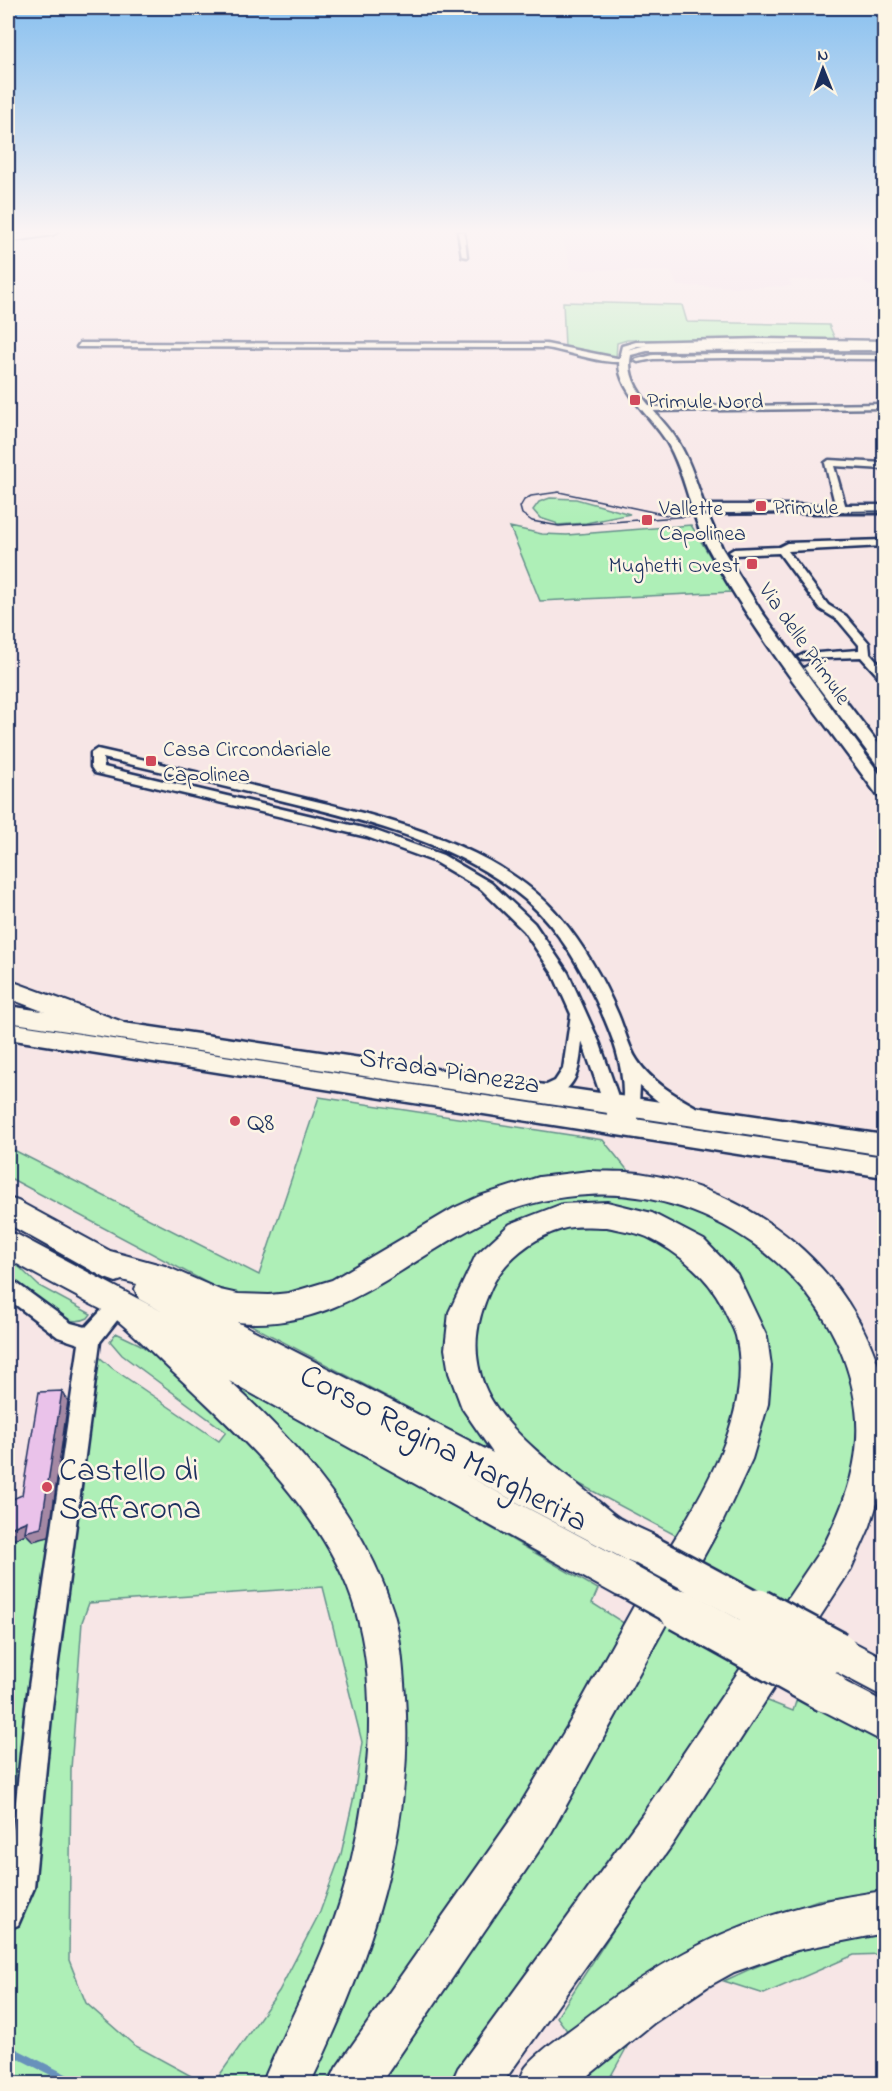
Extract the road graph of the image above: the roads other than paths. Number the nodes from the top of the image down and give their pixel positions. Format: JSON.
{"nodes":[{"id":1,"x":724,"y":342,"type":"junction"},
{"id":2,"x":80,"y":345,"type":"dead end"},
{"id":3,"x":885,"y":345,"type":"edge"},
{"id":4,"x":801,"y":346,"type":"junction"},
{"id":5,"x":885,"y":352,"type":"edge"},
{"id":6,"x":624,"y":357,"type":"junction"},
{"id":7,"x":885,"y":357,"type":"edge"},
{"id":8,"x":638,"y":360,"type":"junction"},
{"id":9,"x":885,"y":407,"type":"edge"},
{"id":10,"x":656,"y":411,"type":"junction"},
{"id":11,"x":885,"y":466,"type":"edge"},
{"id":12,"x":841,"y":508,"type":"junction"},
{"id":13,"x":885,"y":509,"type":"edge"},
{"id":14,"x":707,"y":515,"type":"junction"},
{"id":15,"x":885,"y":518,"type":"edge"},
{"id":16,"x":885,"y":543,"type":"edge"},
{"id":17,"x":782,"y":550,"type":"junction"},
{"id":18,"x":734,"y":552,"type":"junction"},
{"id":19,"x":795,"y":651,"type":"junction"},
{"id":20,"x":864,"y":653,"type":"junction"},
{"id":21,"x":885,"y":676,"type":"edge"},
{"id":22,"x":885,"y":762,"type":"edge"},
{"id":23,"x":885,"y":792,"type":"edge"},
{"id":24,"x":8,"y":989,"type":"edge"},
{"id":25,"x":8,"y":1014,"type":"edge"},
{"id":26,"x":577,"y":1014,"type":"junction"},
{"id":27,"x":70,"y":1018,"type":"junction"},
{"id":28,"x":114,"y":1029,"type":"joint"},
{"id":29,"x":8,"y":1031,"type":"edge"},
{"id":30,"x":50,"y":1037,"type":"junction"},
{"id":31,"x":630,"y":1065,"type":"junction"},
{"id":32,"x":544,"y":1094,"type":"junction"},
{"id":33,"x":623,"y":1116,"type":"junction"},
{"id":34,"x":697,"y":1116,"type":"junction"},
{"id":35,"x":885,"y":1145,"type":"edge"},
{"id":36,"x":885,"y":1167,"type":"edge"},
{"id":37,"x":8,"y":1210,"type":"edge"},
{"id":38,"x":8,"y":1244,"type":"edge"},
{"id":39,"x":102,"y":1262,"type":"junction"},
{"id":40,"x":8,"y":1288,"type":"edge"},
{"id":41,"x":120,"y":1304,"type":"junction"},
{"id":42,"x":90,"y":1338,"type":"junction"},
{"id":43,"x":606,"y":1530,"type":"junction"},
{"id":44,"x":636,"y":1566,"type":"junction"},
{"id":45,"x":885,"y":1678,"type":"edge"},
{"id":46,"x":885,"y":1723,"type":"edge"},
{"id":47,"x":885,"y":1912,"type":"edge"},
{"id":48,"x":8,"y":1915,"type":"edge"},
{"id":49,"x":285,"y":2084,"type":"edge"},
{"id":50,"x":352,"y":2084,"type":"edge"},
{"id":51,"x":474,"y":2084,"type":"edge"},
{"id":52,"x":542,"y":2084,"type":"edge"}],
"edges":[{"from":1,"to":3,"type":"street"},
{"from":1,"to":4,"type":"street"},
{"from":1,"to":6,"type":"street"},
{"from":2,"to":6,"type":"street"},
{"from":3,"to":4,"type":"main road"},
{"from":4,"to":6,"type":"main road"},
{"from":5,"to":8,"type":"main road"},
{"from":6,"to":10,"type":"main road","name":"Via delle Primule"},
{"from":7,"to":8,"type":"street"},
{"from":8,"to":10,"type":"main road","name":"Via delle Primule"},
{"from":9,"to":10,"type":"street"},
{"from":10,"to":14,"type":"main road","name":"Via delle Primule"},
{"from":11,"to":12,"type":"street"},
{"from":12,"to":13,"type":"main road"},
{"from":12,"to":14,"type":"main road"},
{"from":14,"to":15,"type":"main road"},
{"from":14,"to":18,"type":"main road","name":"Via delle Primule"},
{"from":14,"to":19,"type":"main road","name":"Via delle Primule"},
{"from":16,"to":17,"type":"street","name":"Via delle Primule"},
{"from":17,"to":18,"type":"street","name":"Via delle Primule"},
{"from":17,"to":20,"type":"street","name":"Via delle Primule"},
{"from":18,"to":19,"type":"main road","name":"Via delle Primule"},
{"from":19,"to":20,"type":"street","name":"Via delle Primule"},
{"from":19,"to":22,"type":"main road","name":"Via delle Primule"},
{"from":19,"to":23,"type":"main road","name":"Via delle Primule"},
{"from":20,"to":21,"type":"street","name":"Via delle Primule"},
{"from":24,"to":27,"type":"main road"},
{"from":25,"to":27,"type":"main road"},
{"from":26,"to":31,"type":"street"},
{"from":26,"to":32,"type":"street"},
{"from":26,"to":33,"type":"street"},
{"from":27,"to":28,"type":"main road"},
{"from":27,"to":30,"type":"main road"},
{"from":28,"to":32,"type":"main road","name":"Strada Pianezza"},
{"from":29,"to":30,"type":"main road","name":"Strada Pianezza"},
{"from":30,"to":33,"type":"main road","name":"Strada Pianezza"},
{"from":31,"to":33,"type":"street"},
{"from":31,"to":34,"type":"street"},
{"from":32,"to":33,"type":"main road","name":"Strada Pianezza"},
{"from":33,"to":34,"type":"main road","name":"Strada Pianezza"},
{"from":33,"to":36,"type":"main road","name":"Strada Pianezza"},
{"from":34,"to":35,"type":"main road","name":"Strada Pianezza"},
{"from":37,"to":39,"type":"main road","name":"Corso Regina Margherita"},
{"from":38,"to":41,"type":"main road","name":"Corso Regina Margherita"},
{"from":39,"to":43,"type":"main road","name":"Corso Regina Margherita"},
{"from":39,"to":51,"type":"main road"},
{"from":40,"to":42,"type":"street"},
{"from":41,"to":42,"type":"street"},
{"from":41,"to":44,"type":"main road","name":"Corso Regina Margherita"},
{"from":41,"to":49,"type":"main road"},
{"from":42,"to":48,"type":"street"},
{"from":43,"to":44,"type":"main road","name":"Corso Regina Margherita"},
{"from":43,"to":50,"type":"main road"},
{"from":44,"to":45,"type":"main road","name":"Corso Regina Margherita","bridge":true},
{"from":44,"to":46,"type":"main road","name":"Corso Regina Margherita","bridge":true},
{"from":47,"to":52,"type":"main road"}]}
